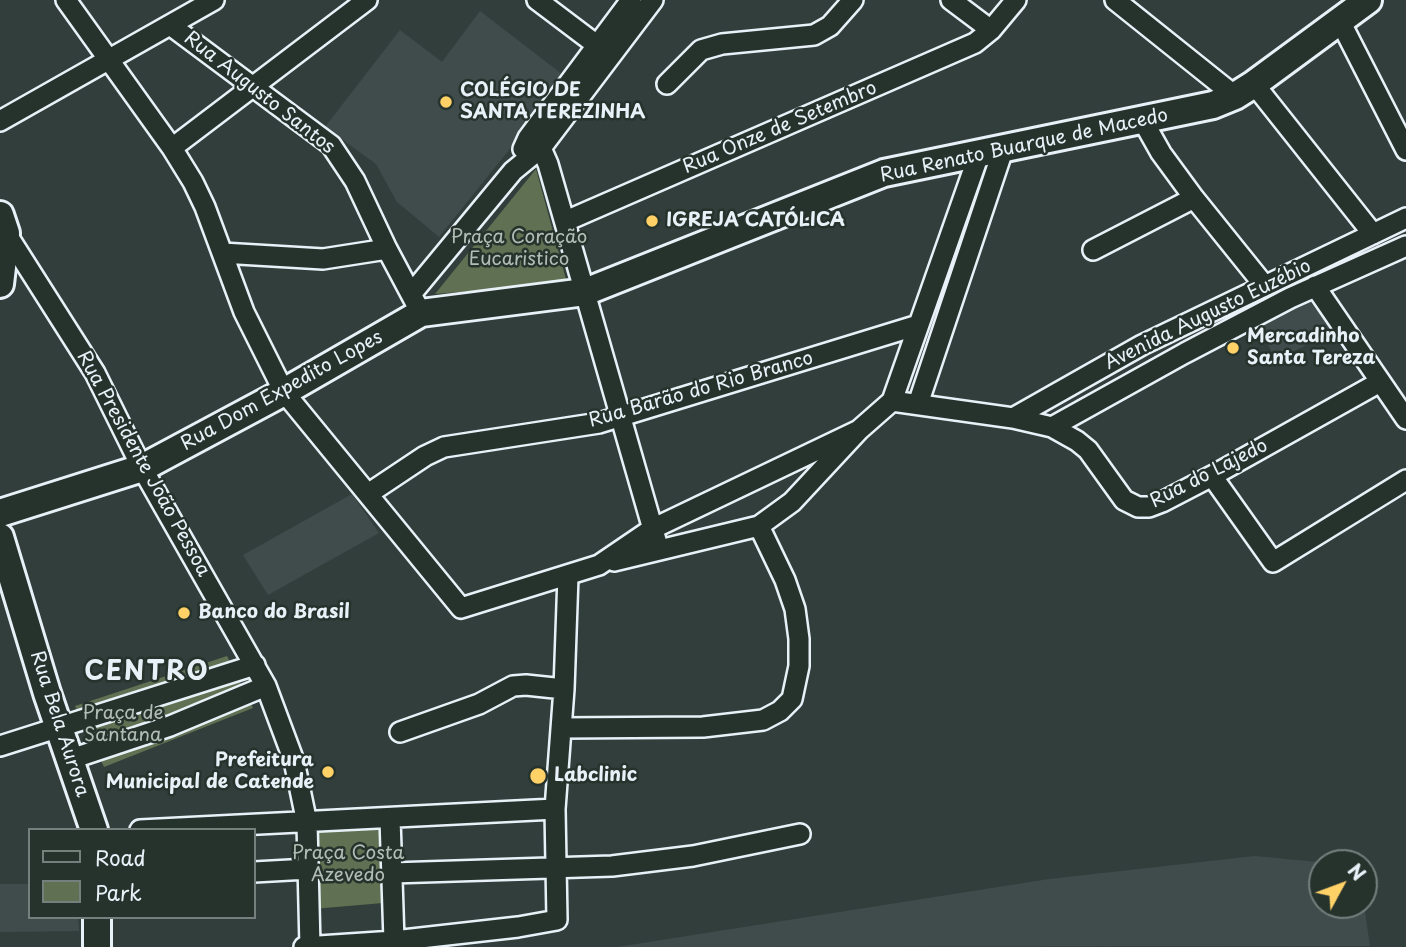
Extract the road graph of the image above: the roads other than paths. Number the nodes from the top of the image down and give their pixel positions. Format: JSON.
{"nodes":[{"id":1,"x":66,"y":0,"type":"edge"},
{"id":2,"x":214,"y":0,"type":"edge"},
{"id":3,"x":367,"y":0,"type":"edge"},
{"id":4,"x":537,"y":0,"type":"edge"},
{"id":5,"x":631,"y":0,"type":"edge"},
{"id":6,"x":653,"y":0,"type":"edge"},
{"id":7,"x":853,"y":0,"type":"edge"},
{"id":8,"x":951,"y":0,"type":"edge"},
{"id":9,"x":1016,"y":0,"type":"edge"},
{"id":10,"x":1115,"y":0,"type":"edge"},
{"id":11,"x":1353,"y":7,"type":"edge"},
{"id":12,"x":170,"y":25,"type":"junction"},
{"id":13,"x":991,"y":30,"type":"junction"},
{"id":14,"x":604,"y":50,"type":"junction"},
{"id":15,"x":109,"y":60,"type":"junction"},
{"id":16,"x":667,"y":84,"type":"dead end"},
{"id":17,"x":253,"y":85,"type":"junction"},
{"id":18,"x":1244,"y":90,"type":"junction"},
{"id":19,"x":0,"y":121,"type":"edge"},
{"id":20,"x":1143,"y":121,"type":"junction"},
{"id":21,"x":534,"y":143,"type":"junction"},
{"id":22,"x":172,"y":148,"type":"junction"},
{"id":23,"x":1406,"y":150,"type":"edge"},
{"id":24,"x":991,"y":152,"type":"junction"},
{"id":25,"x":1194,"y":198,"type":"junction"},
{"id":26,"x":1406,"y":218,"type":"edge"},
{"id":27,"x":566,"y":221,"type":"junction"},
{"id":28,"x":3,"y":224,"type":"edge"},
{"id":29,"x":1373,"y":234,"type":"junction"},
{"id":30,"x":1406,"y":246,"type":"edge"},
{"id":31,"x":387,"y":249,"type":"junction"},
{"id":32,"x":1093,"y":250,"type":"dead end"},
{"id":33,"x":222,"y":253,"type":"junction"},
{"id":34,"x":0,"y":284,"type":"edge"},
{"id":35,"x":1264,"y":285,"type":"junction"},
{"id":36,"x":1315,"y":286,"type":"junction"},
{"id":37,"x":584,"y":292,"type":"junction"},
{"id":38,"x":417,"y":303,"type":"junction"},
{"id":39,"x":918,"y":325,"type":"junction"},
{"id":40,"x":1380,"y":382,"type":"junction"},
{"id":41,"x":284,"y":392,"type":"junction"},
{"id":42,"x":892,"y":401,"type":"junction"},
{"id":43,"x":918,"y":404,"type":"junction"},
{"id":44,"x":621,"y":417,"type":"junction"},
{"id":45,"x":1013,"y":418,"type":"junction"},
{"id":46,"x":1406,"y":419,"type":"edge"},
{"id":47,"x":1052,"y":427,"type":"junction"},
{"id":48,"x":859,"y":430,"type":"junction"},
{"id":49,"x":142,"y":468,"type":"junction"},
{"id":50,"x":1212,"y":476,"type":"junction"},
{"id":51,"x":1406,"y":480,"type":"edge"},
{"id":52,"x":368,"y":494,"type":"junction"},
{"id":53,"x":0,"y":513,"type":"edge"},
{"id":54,"x":759,"y":526,"type":"junction"},
{"id":55,"x":652,"y":529,"type":"junction"},
{"id":56,"x":1,"y":546,"type":"edge"},
{"id":57,"x":659,"y":550,"type":"junction"},
{"id":58,"x":599,"y":565,"type":"junction"},
{"id":59,"x":568,"y":576,"type":"junction"},
{"id":60,"x":255,"y":666,"type":"junction"},
{"id":61,"x":564,"y":689,"type":"junction"},
{"id":62,"x":269,"y":693,"type":"junction"},
{"id":63,"x":61,"y":728,"type":"junction"},
{"id":64,"x":562,"y":728,"type":"junction"},
{"id":65,"x":400,"y":732,"type":"dead end"},
{"id":66,"x":0,"y":746,"type":"edge"},
{"id":67,"x":71,"y":759,"type":"junction"},
{"id":68,"x":555,"y":809,"type":"junction"},
{"id":69,"x":390,"y":818,"type":"junction"},
{"id":70,"x":307,"y":823,"type":"junction"},
{"id":71,"x":93,"y":828,"type":"edge"},
{"id":72,"x":188,"y":828,"type":"edge"},
{"id":73,"x":800,"y":834,"type":"dead end"},
{"id":74,"x":308,"y":869,"type":"junction"},
{"id":75,"x":556,"y":869,"type":"junction"},
{"id":76,"x":256,"y":873,"type":"edge"},
{"id":77,"x":392,"y":873,"type":"junction"},
{"id":78,"x":97,"y":919,"type":"edge"},
{"id":79,"x":394,"y":942,"type":"junction"},
{"id":80,"x":97,"y":947,"type":"edge"},
{"id":81,"x":303,"y":947,"type":"edge"},
{"id":82,"x":310,"y":947,"type":"edge"}],
"edges":[{"from":1,"to":15,"type":"street"},
{"from":2,"to":12,"type":"street"},
{"from":3,"to":17,"type":"street"},
{"from":4,"to":14,"type":"street"},
{"from":5,"to":14,"type":"street"},
{"from":6,"to":14,"type":"street"},
{"from":7,"to":16,"type":"street"},
{"from":8,"to":13,"type":"street"},
{"from":9,"to":13,"type":"street","name":"Rua Onze de Setembro"},
{"from":10,"to":18,"type":"street"},
{"from":11,"to":18,"type":"street","name":"Rua Renato Buarque de Macedo"},
{"from":11,"to":23,"type":"street"},
{"from":12,"to":15,"type":"street"},
{"from":12,"to":17,"type":"street","name":"Rua Augusto Santos"},
{"from":13,"to":27,"type":"street","name":"Rua Onze de Setembro"},
{"from":14,"to":21,"type":"street"},
{"from":15,"to":19,"type":"street"},
{"from":15,"to":22,"type":"street"},
{"from":17,"to":22,"type":"street"},
{"from":17,"to":31,"type":"street","name":"Rua Augusto Santos"},
{"from":18,"to":20,"type":"street","name":"Rua Renato Buarque de Macedo"},
{"from":18,"to":29,"type":"street"},
{"from":20,"to":24,"type":"street","name":"Rua Renato Buarque de Macedo"},
{"from":20,"to":25,"type":"street"},
{"from":21,"to":27,"type":"street"},
{"from":21,"to":38,"type":"street"},
{"from":22,"to":33,"type":"street"},
{"from":24,"to":37,"type":"street","name":"Rua Renato Buarque de Macedo"},
{"from":24,"to":39,"type":"street"},
{"from":24,"to":43,"type":"street"},
{"from":25,"to":32,"type":"street"},
{"from":25,"to":35,"type":"street"},
{"from":26,"to":29,"type":"street","name":"Avenida Augusto Euzébio"},
{"from":27,"to":37,"type":"street"},
{"from":28,"to":34,"type":"street"},
{"from":28,"to":49,"type":"street","name":"Rua Presidente João Pessoa"},
{"from":29,"to":35,"type":"street","name":"Avenida Augusto Euzébio"},
{"from":30,"to":36,"type":"street","name":"Avenida Augusto Euzébio"},
{"from":31,"to":33,"type":"street"},
{"from":31,"to":38,"type":"street","name":"Rua Augusto Santos"},
{"from":33,"to":41,"type":"street"},
{"from":35,"to":45,"type":"street","name":"Avenida Augusto Euzébio"},
{"from":36,"to":40,"type":"street"},
{"from":36,"to":47,"type":"street","name":"Avenida Augusto Euzébio"},
{"from":37,"to":38,"type":"street","name":"Rua Renato Buarque de Macedo"},
{"from":37,"to":44,"type":"street"},
{"from":38,"to":41,"type":"street","name":"Rua Dom Expedito Lopes"},
{"from":39,"to":42,"type":"street"},
{"from":39,"to":44,"type":"street","name":"Rua Barão do Rio Branco"},
{"from":40,"to":46,"type":"street"},
{"from":40,"to":50,"type":"street","name":"Rua do Lajedo"},
{"from":41,"to":49,"type":"street","name":"Rua Dom Expedito Lopes"},
{"from":41,"to":52,"type":"street"},
{"from":42,"to":43,"type":"street","name":"Rua do Lajedo"},
{"from":42,"to":48,"type":"street"},
{"from":43,"to":45,"type":"street","name":"Rua do Lajedo"},
{"from":44,"to":52,"type":"street","name":"Rua Barão do Rio Branco"},
{"from":44,"to":55,"type":"street"},
{"from":45,"to":47,"type":"street","name":"Rua do Lajedo"},
{"from":47,"to":50,"type":"street","name":"Rua do Lajedo"},
{"from":48,"to":54,"type":"street"},
{"from":48,"to":55,"type":"street"},
{"from":49,"to":53,"type":"street","name":"Rua Dom Expedito Lopes"},
{"from":49,"to":60,"type":"street","name":"Rua Presidente João Pessoa"},
{"from":50,"to":51,"type":"street"},
{"from":52,"to":59,"type":"street"},
{"from":54,"to":57,"type":"street"},
{"from":54,"to":64,"type":"street"},
{"from":55,"to":57,"type":"street"},
{"from":55,"to":58,"type":"street"},
{"from":56,"to":63,"type":"street","name":"Rua Bela Aurora"},
{"from":57,"to":58,"type":"street"},
{"from":58,"to":59,"type":"street"},
{"from":59,"to":61,"type":"street"},
{"from":60,"to":62,"type":"street","name":"Rua Presidente João Pessoa"},
{"from":60,"to":63,"type":"street"},
{"from":61,"to":64,"type":"street"},
{"from":61,"to":65,"type":"street"},
{"from":62,"to":67,"type":"street"},
{"from":62,"to":70,"type":"street","name":"Rua Presidente João Pessoa"},
{"from":63,"to":66,"type":"street"},
{"from":63,"to":67,"type":"street","name":"Rua Bela Aurora"},
{"from":64,"to":68,"type":"street"},
{"from":67,"to":71,"type":"street","name":"Rua Bela Aurora"},
{"from":68,"to":69,"type":"street"},
{"from":68,"to":75,"type":"street"},
{"from":69,"to":70,"type":"street"},
{"from":69,"to":77,"type":"street"},
{"from":70,"to":72,"type":"street"},
{"from":70,"to":74,"type":"street"},
{"from":73,"to":75,"type":"street"},
{"from":74,"to":76,"type":"street"},
{"from":74,"to":82,"type":"street"},
{"from":75,"to":77,"type":"street"},
{"from":75,"to":79,"type":"street"},
{"from":77,"to":79,"type":"street"},
{"from":78,"to":80,"type":"street"},
{"from":79,"to":82,"type":"street"},
{"from":81,"to":82,"type":"street"}]}
